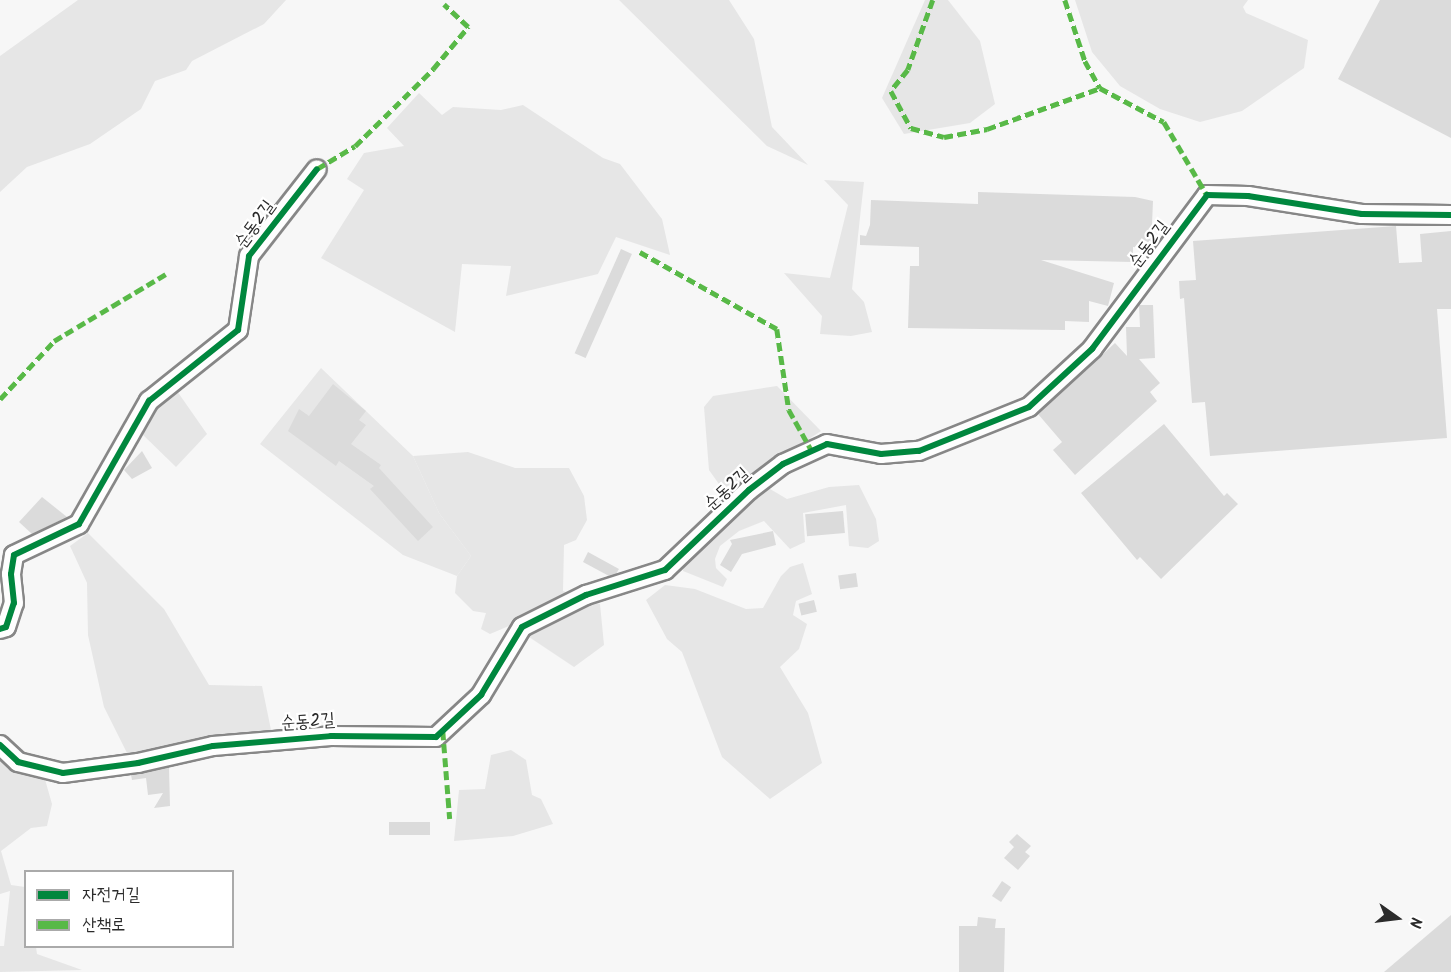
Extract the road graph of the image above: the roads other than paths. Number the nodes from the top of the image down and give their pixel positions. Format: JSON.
{"nodes":[{"id":1,"x":317,"y":169,"type":"dead end"},
{"id":2,"x":1451,"y":215,"type":"edge"},
{"id":3,"x":0,"y":629,"type":"edge"},
{"id":4,"x":0,"y":745,"type":"edge"}],
"edges":[{"from":1,"to":3,"type":"street","name":"순동2길"},
{"from":2,"to":4,"type":"street","name":"순동2길"}]}
